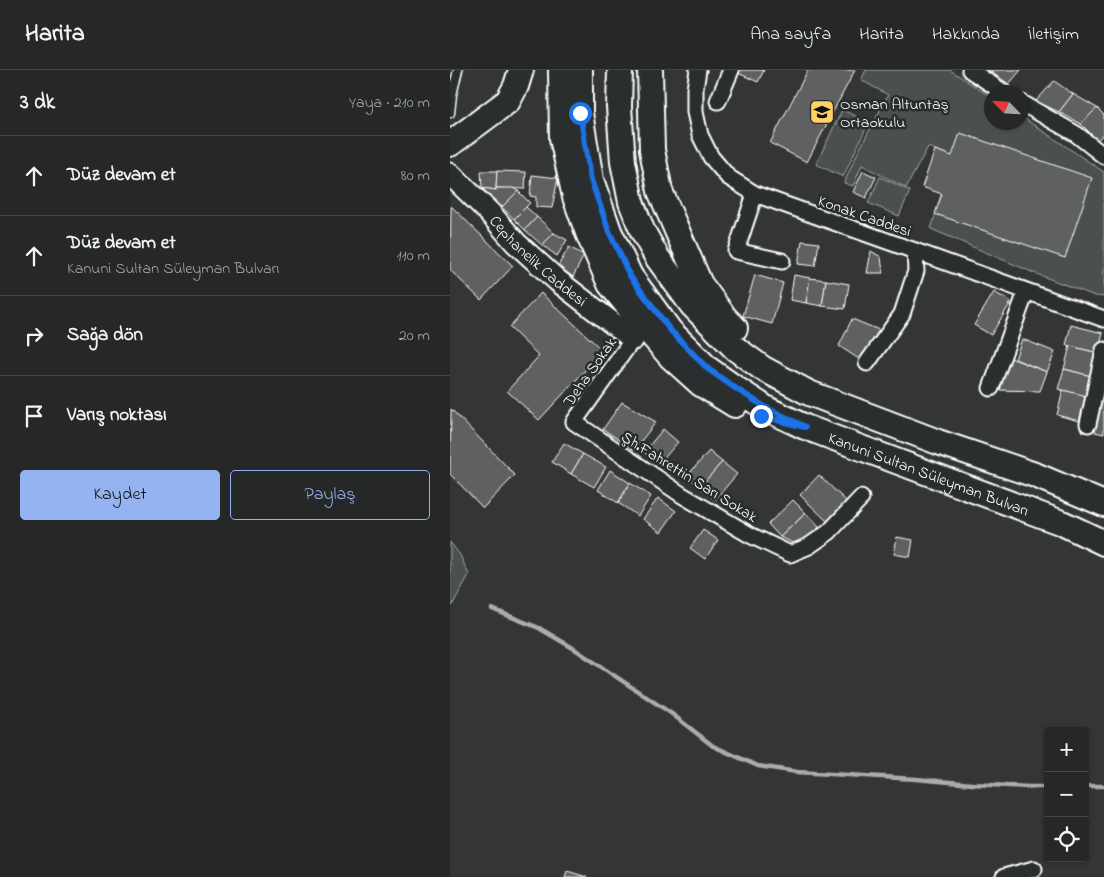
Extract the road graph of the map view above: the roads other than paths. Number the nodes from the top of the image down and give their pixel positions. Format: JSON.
{"nodes":[{"id":1,"x":458,"y":70,"type":"edge"},
{"id":2,"x":506,"y":70,"type":"edge"},
{"id":3,"x":521,"y":70,"type":"edge"},
{"id":4,"x":561,"y":70,"type":"edge"},
{"id":5,"x":580,"y":70,"type":"edge"},
{"id":6,"x":620,"y":70,"type":"edge"},
{"id":7,"x":650,"y":70,"type":"edge"},
{"id":8,"x":698,"y":70,"type":"edge"},
{"id":9,"x":731,"y":70,"type":"edge"},
{"id":10,"x":970,"y":70,"type":"edge"},
{"id":11,"x":992,"y":85,"type":"edge"},
{"id":12,"x":718,"y":101,"type":"dead end"},
{"id":13,"x":1029,"y":107,"type":"edge"},
{"id":14,"x":450,"y":113,"type":"edge"},
{"id":15,"x":450,"y":143,"type":"edge"},
{"id":16,"x":1104,"y":156,"type":"edge"},
{"id":17,"x":450,"y":174,"type":"edge"},
{"id":18,"x":755,"y":194,"type":"junction"},
{"id":19,"x":915,"y":250,"type":"junction"},
{"id":20,"x":782,"y":261,"type":"dead end"},
{"id":21,"x":1026,"y":292,"type":"junction"},
{"id":22,"x":1104,"y":319,"type":"edge"},
{"id":23,"x":633,"y":339,"type":"joint"},
{"id":24,"x":1104,"y":350,"type":"edge"},
{"id":25,"x":867,"y":363,"type":"dead end"},
{"id":26,"x":990,"y":388,"type":"dead end"},
{"id":27,"x":846,"y":407,"type":"junction"},
{"id":28,"x":574,"y":422,"type":"joint"},
{"id":29,"x":1088,"y":424,"type":"dead end"},
{"id":30,"x":805,"y":427,"type":"junction"},
{"id":31,"x":860,"y":498,"type":"dead end"},
{"id":32,"x":1104,"y":504,"type":"edge"},
{"id":33,"x":1104,"y":543,"type":"edge"},
{"id":34,"x":1034,"y":869,"type":"dead end"},
{"id":35,"x":1004,"y":877,"type":"edge"}],
"edges":[{"from":1,"to":14,"type":"lane"},
{"from":2,"to":15,"type":"main road"},
{"from":3,"to":15,"type":"main road"},
{"from":4,"to":30,"type":"main road"},
{"from":5,"to":30,"type":"main road","name":"Kanuni Sultan Süleyman Bulvarı"},
{"from":6,"to":27,"type":"main road","name":"Kanuni Sultan Süleyman Bulvarı"},
{"from":7,"to":27,"type":"main road"},
{"from":8,"to":18,"type":"street","name":"Konak Caddesi"},
{"from":9,"to":12,"type":"street"},
{"from":10,"to":11,"type":"street"},
{"from":13,"to":16,"type":"street"},
{"from":17,"to":23,"type":"street","name":"Cephanelik Caddesi"},
{"from":18,"to":19,"type":"street","name":"Konak Caddesi"},
{"from":18,"to":20,"type":"street"},
{"from":19,"to":21,"type":"street","name":"Konak Caddesi"},
{"from":19,"to":25,"type":"street"},
{"from":21,"to":22,"type":"street","name":"Konak Caddesi"},
{"from":21,"to":26,"type":"street"},
{"from":23,"to":28,"type":"street","name":"Deha Sokak"},
{"from":24,"to":29,"type":"street"},
{"from":27,"to":32,"type":"main road","name":"Kanuni Sultan Süleyman Bulvarı"},
{"from":28,"to":31,"type":"street","name":"Şh.Fahrettin Sarı Sokak"},
{"from":30,"to":33,"type":"main road","name":"Kanuni Sultan Süleyman Bulvarı"},
{"from":34,"to":35,"type":"street"}]}
